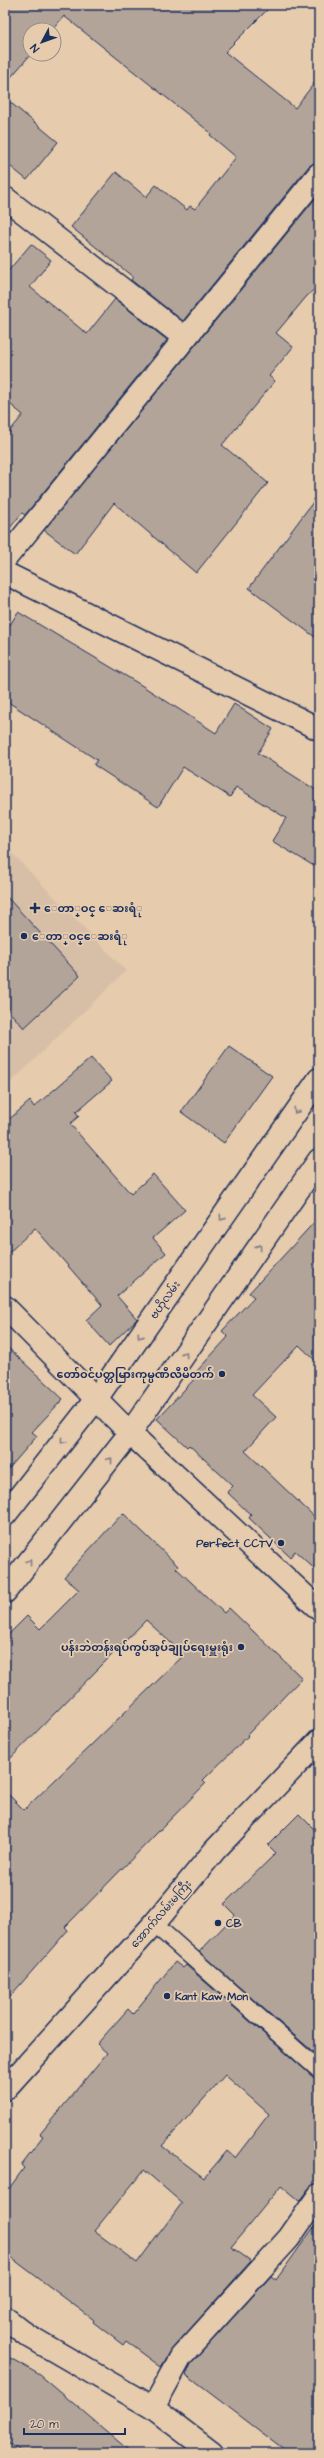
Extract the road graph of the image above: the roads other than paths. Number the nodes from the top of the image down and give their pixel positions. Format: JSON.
{"nodes":[{"id":1,"x":319,"y":174,"type":"edge"},
{"id":2,"x":5,"y":198,"type":"edge"},
{"id":3,"x":185,"y":338,"type":"junction"},
{"id":4,"x":5,"y":559,"type":"edge"},
{"id":5,"x":5,"y":574,"type":"edge"},
{"id":6,"x":319,"y":729,"type":"edge"},
{"id":7,"x":319,"y":1079,"type":"edge"},
{"id":8,"x":319,"y":1160,"type":"edge"},
{"id":9,"x":5,"y":1307,"type":"edge"},
{"id":10,"x":96,"y":1399,"type":"junction"},
{"id":11,"x":130,"y":1433,"type":"junction"},
{"id":12,"x":5,"y":1515,"type":"edge"},
{"id":13,"x":5,"y":1592,"type":"edge"},
{"id":14,"x":319,"y":1609,"type":"edge"},
{"id":15,"x":319,"y":1741,"type":"edge"},
{"id":16,"x":154,"y":1924,"type":"junction"},
{"id":17,"x":319,"y":2070,"type":"edge"},
{"id":18,"x":5,"y":2089,"type":"edge"},
{"id":19,"x":319,"y":2195,"type":"edge"},
{"id":20,"x":5,"y":2318,"type":"edge"},
{"id":21,"x":153,"y":2408,"type":"junction"},
{"id":22,"x":212,"y":2453,"type":"edge"}],
"edges":[{"from":1,"to":3,"type":"street"},
{"from":2,"to":3,"type":"street"},
{"from":3,"to":4,"type":"street"},
{"from":5,"to":6,"type":"street"},
{"from":7,"to":10,"type":"street","name":"ဗဟိုလမ်း","one_way":true},
{"from":11,"to":8,"type":"street","one_way":true},
{"from":9,"to":10,"type":"street"},
{"from":10,"to":11,"type":"street"},
{"from":10,"to":12,"type":"street","name":"ဗဟိုလမ်း","one_way":true},
{"from":13,"to":11,"type":"street","one_way":true},
{"from":11,"to":14,"type":"street"},
{"from":15,"to":16,"type":"street","name":"အောက်လမ်းမကြီး"},
{"from":16,"to":17,"type":"lane"},
{"from":16,"to":18,"type":"street","name":"အောက်လမ်းမကြီး"},
{"from":19,"to":21,"type":"street"},
{"from":20,"to":21,"type":"street"},
{"from":21,"to":22,"type":"street"}]}
